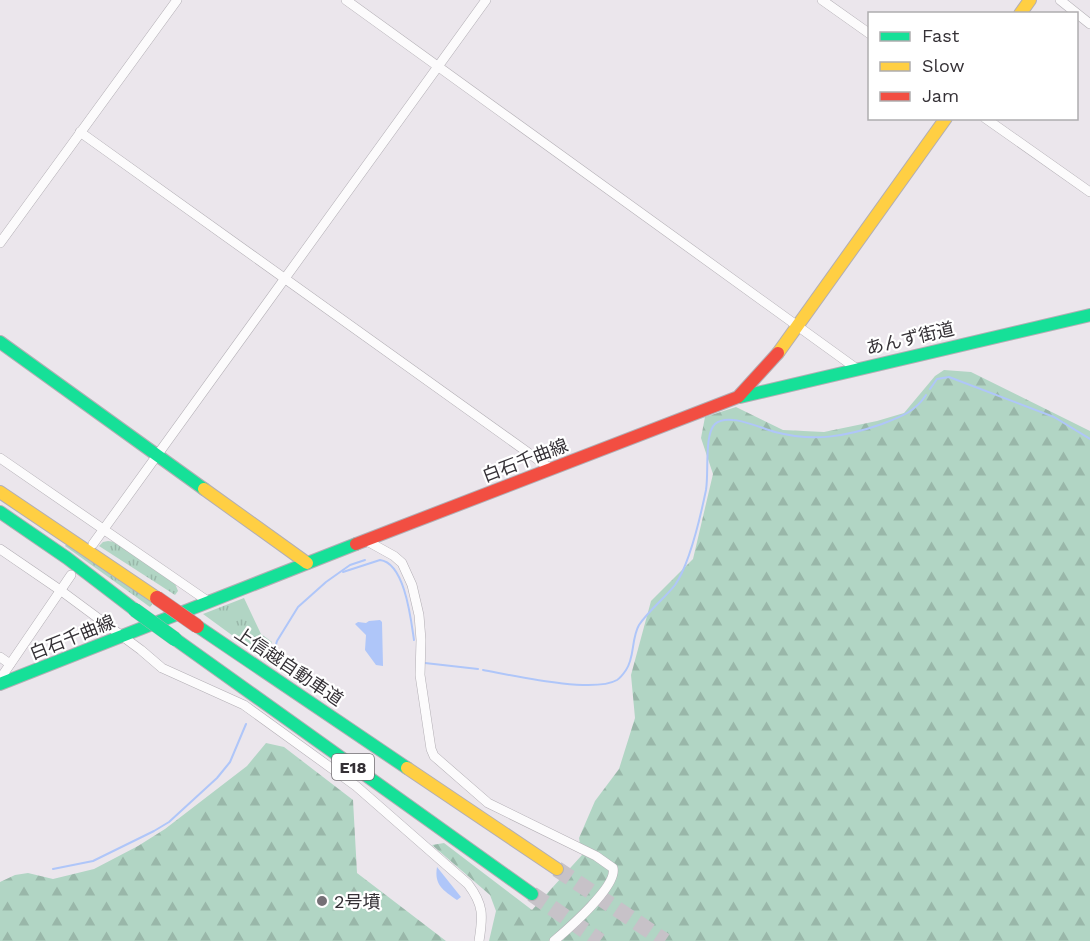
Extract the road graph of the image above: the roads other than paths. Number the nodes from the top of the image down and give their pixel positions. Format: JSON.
{"nodes":[{"id":1,"x":177,"y":0,"type":"edge"},
{"id":2,"x":346,"y":0,"type":"edge"},
{"id":3,"x":486,"y":0,"type":"edge"},
{"id":4,"x":822,"y":0,"type":"edge"},
{"id":5,"x":1060,"y":0,"type":"edge"},
{"id":6,"x":1075,"y":12,"type":"edge"},
{"id":7,"x":1078,"y":14,"type":"edge"},
{"id":8,"x":1090,"y":24,"type":"edge"},
{"id":9,"x":868,"y":33,"type":"edge"},
{"id":10,"x":438,"y":66,"type":"junction"},
{"id":11,"x":945,"y":120,"type":"edge"},
{"id":12,"x":988,"y":120,"type":"edge"},
{"id":13,"x":80,"y":132,"type":"junction"},
{"id":14,"x":1090,"y":192,"type":"edge"},
{"id":15,"x":0,"y":243,"type":"edge"},
{"id":16,"x":285,"y":278,"type":"junction"},
{"id":17,"x":1090,"y":315,"type":"edge"},
{"id":18,"x":798,"y":325,"type":"junction"},
{"id":19,"x":0,"y":342,"type":"edge"},
{"id":20,"x":857,"y":369,"type":"junction"},
{"id":21,"x":738,"y":397,"type":"junction"},
{"id":22,"x":158,"y":455,"type":"junction"},
{"id":23,"x":0,"y":458,"type":"edge"},
{"id":24,"x":551,"y":469,"type":"junction"},
{"id":25,"x":0,"y":492,"type":"edge"},
{"id":26,"x":0,"y":512,"type":"edge"},
{"id":27,"x":104,"y":531,"type":"junction"},
{"id":28,"x":367,"y":541,"type":"junction"},
{"id":29,"x":93,"y":544,"type":"dead end"},
{"id":30,"x":0,"y":549,"type":"edge"},
{"id":31,"x":307,"y":563,"type":"junction"},
{"id":32,"x":71,"y":575,"type":"dead end"},
{"id":33,"x":60,"y":590,"type":"junction"},
{"id":34,"x":209,"y":602,"type":"junction"},
{"id":35,"x":122,"y":637,"type":"junction"},
{"id":36,"x":0,"y":657,"type":"edge"},
{"id":37,"x":10,"y":664,"type":"junction"},
{"id":38,"x":0,"y":679,"type":"edge"},
{"id":39,"x":0,"y":684,"type":"edge"},
{"id":40,"x":557,"y":869,"type":"tunnel mouth"},
{"id":41,"x":532,"y":894,"type":"tunnel mouth"},
{"id":42,"x":479,"y":941,"type":"edge"},
{"id":43,"x":554,"y":941,"type":"edge"}],
"edges":[{"from":1,"to":13,"type":"street"},
{"from":2,"to":10,"type":"street"},
{"from":3,"to":10,"type":"street"},
{"from":4,"to":9,"type":"street"},
{"from":5,"to":6,"type":"street"},
{"from":7,"to":8,"type":"street"},
{"from":10,"to":16,"type":"street"},
{"from":10,"to":18,"type":"street"},
{"from":11,"to":18,"type":"main road","name":"白石千曲線"},
{"from":12,"to":14,"type":"street"},
{"from":13,"to":15,"type":"street"},
{"from":13,"to":16,"type":"street"},
{"from":16,"to":22,"type":"street"},
{"from":16,"to":24,"type":"street"},
{"from":17,"to":20,"type":"main road","name":"あんず街道"},
{"from":18,"to":20,"type":"street"},
{"from":18,"to":21,"type":"main road","name":"白石千曲線"},
{"from":19,"to":22,"type":"main road"},
{"from":20,"to":21,"type":"main road","name":"あんず街道"},
{"from":21,"to":24,"type":"main road","name":"白石千曲線"},
{"from":22,"to":27,"type":"street"},
{"from":22,"to":31,"type":"main road"},
{"from":23,"to":27,"type":"street"},
{"from":24,"to":28,"type":"main road","name":"白石千曲線"},
{"from":25,"to":40,"type":"main road","name":"上信越自動車道","number":"E18","bridge":true},
{"from":26,"to":41,"type":"main road","number":"E18","bridge":true},
{"from":27,"to":29,"type":"street"},
{"from":27,"to":34,"type":"street"},
{"from":28,"to":31,"type":"main road","name":"白石千曲線"},
{"from":28,"to":43,"type":"street"},
{"from":30,"to":33,"type":"street"},
{"from":31,"to":34,"type":"main road","name":"白石千曲線"},
{"from":32,"to":33,"type":"street"},
{"from":33,"to":35,"type":"street"},
{"from":33,"to":37,"type":"street"},
{"from":34,"to":35,"type":"main road","name":"白石千曲線"},
{"from":35,"to":39,"type":"main road","name":"白石千曲線"},
{"from":35,"to":42,"type":"street"},
{"from":36,"to":37,"type":"street"},
{"from":37,"to":38,"type":"street"}]}
